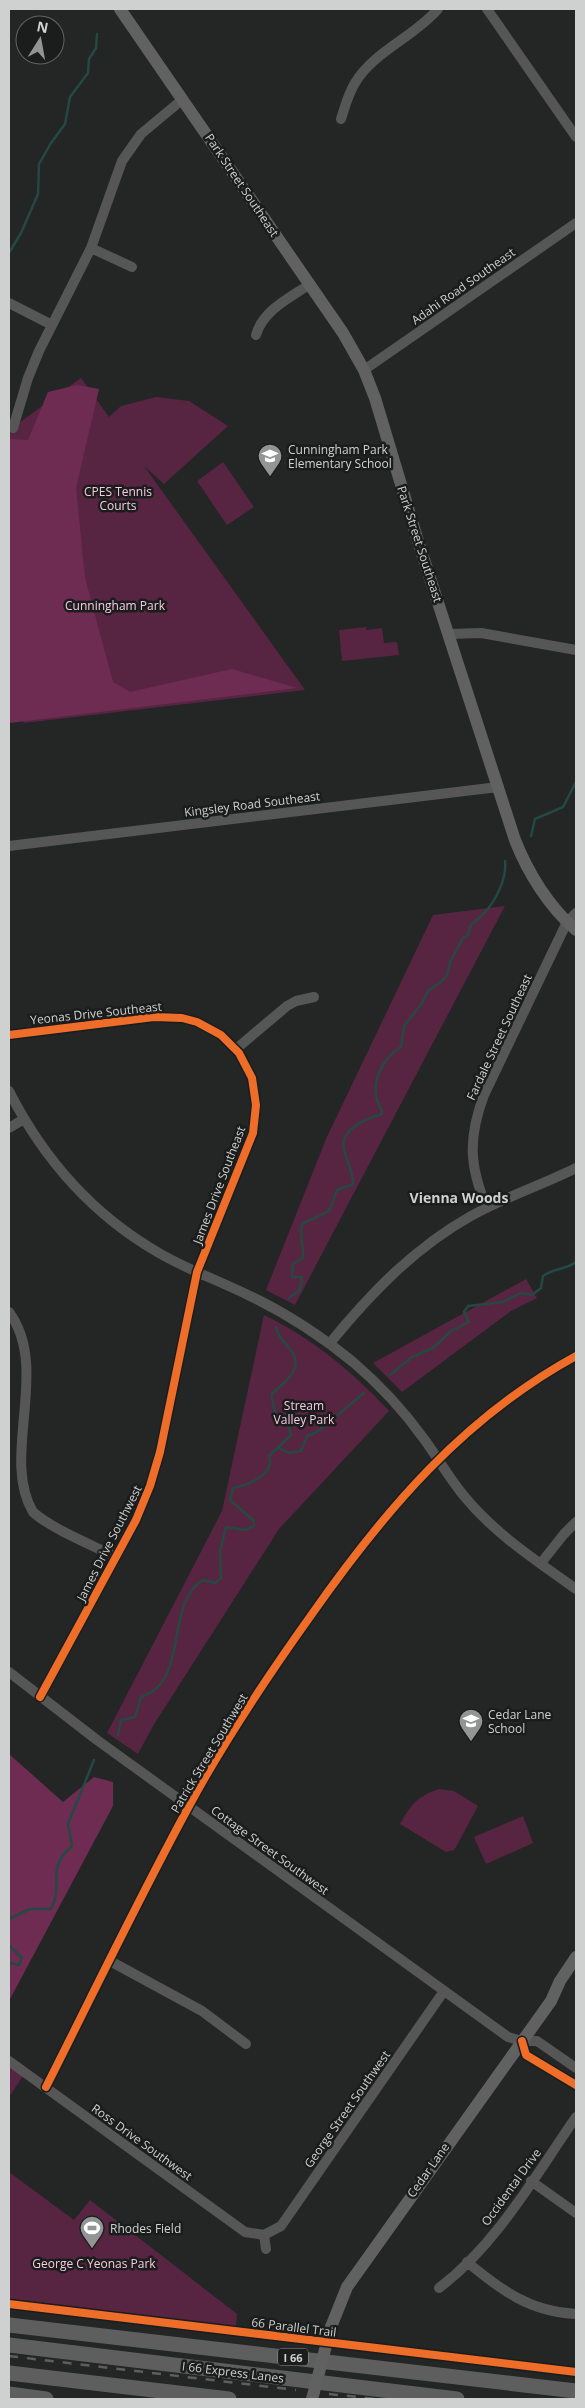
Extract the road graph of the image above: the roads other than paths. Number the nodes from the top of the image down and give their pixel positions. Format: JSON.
{"nodes":[{"id":1,"x":120,"y":9,"type":"edge"},
{"id":2,"x":438,"y":9,"type":"edge"},
{"id":3,"x":487,"y":9,"type":"edge"},
{"id":4,"x":183,"y":98,"type":"junction"},
{"id":5,"x":341,"y":119,"type":"dead end"},
{"id":6,"x":576,"y":137,"type":"edge"},
{"id":7,"x":576,"y":223,"type":"edge"},
{"id":8,"x":91,"y":248,"type":"junction"},
{"id":9,"x":132,"y":267,"type":"dead end"},
{"id":10,"x":310,"y":284,"type":"junction"},
{"id":11,"x":9,"y":303,"type":"edge"},
{"id":12,"x":52,"y":325,"type":"junction"},
{"id":13,"x":256,"y":335,"type":"dead end"},
{"id":14,"x":364,"y":370,"type":"junction"},
{"id":15,"x":13,"y":428,"type":"dead end"},
{"id":16,"x":449,"y":634,"type":"junction"},
{"id":17,"x":576,"y":650,"type":"edge"},
{"id":18,"x":498,"y":787,"type":"junction"},
{"id":19,"x":9,"y":846,"type":"edge"},
{"id":20,"x":573,"y":922,"type":"edge"},
{"id":21,"x":314,"y":997,"type":"dead end"},
{"id":22,"x":9,"y":1035,"type":"edge"},
{"id":23,"x":236,"y":1049,"type":"junction"},
{"id":24,"x":9,"y":1091,"type":"edge"},
{"id":25,"x":24,"y":1119,"type":"junction"},
{"id":26,"x":9,"y":1128,"type":"edge"},
{"id":27,"x":576,"y":1168,"type":"edge"},
{"id":28,"x":487,"y":1208,"type":"junction"},
{"id":29,"x":197,"y":1272,"type":"junction"},
{"id":30,"x":9,"y":1312,"type":"edge"},
{"id":31,"x":330,"y":1344,"type":"junction"},
{"id":32,"x":576,"y":1356,"type":"edge"},
{"id":33,"x":12,"y":1433,"type":"dead end"},
{"id":34,"x":437,"y":1459,"type":"junction"},
{"id":35,"x":10,"y":1464,"type":"dead end"},
{"id":36,"x":576,"y":1522,"type":"edge"},
{"id":37,"x":116,"y":1557,"type":"junction"},
{"id":38,"x":541,"y":1564,"type":"junction"},
{"id":39,"x":576,"y":1589,"type":"edge"},
{"id":40,"x":9,"y":1672,"type":"edge"},
{"id":41,"x":40,"y":1697,"type":"junction"},
{"id":42,"x":189,"y":1806,"type":"junction"},
{"id":43,"x":576,"y":1957,"type":"edge"},
{"id":44,"x":110,"y":1961,"type":"junction"},
{"id":45,"x":444,"y":1991,"type":"junction"},
{"id":46,"x":522,"y":2041,"type":"junction"},
{"id":47,"x":246,"y":2044,"type":"dead end"},
{"id":48,"x":9,"y":2061,"type":"edge"},
{"id":49,"x":576,"y":2068,"type":"edge"},
{"id":50,"x":576,"y":2085,"type":"edge"},
{"id":51,"x":46,"y":2088,"type":"junction"},
{"id":52,"x":576,"y":2117,"type":"edge"},
{"id":53,"x":531,"y":2181,"type":"junction"},
{"id":54,"x":576,"y":2213,"type":"edge"},
{"id":55,"x":264,"y":2235,"type":"junction"},
{"id":56,"x":266,"y":2248,"type":"dead end"},
{"id":57,"x":467,"y":2262,"type":"junction"},
{"id":58,"x":440,"y":2288,"type":"dead end"},
{"id":59,"x":576,"y":2314,"type":"edge"},
{"id":60,"x":9,"y":2325,"type":"edge"},
{"id":61,"x":9,"y":2346,"type":"edge"},
{"id":62,"x":9,"y":2373,"type":"edge"},
{"id":63,"x":576,"y":2391,"type":"edge"},
{"id":64,"x":9,"y":2394,"type":"edge"},
{"id":65,"x":46,"y":2399,"type":"edge"},
{"id":66,"x":229,"y":2399,"type":"edge"},
{"id":67,"x":312,"y":2399,"type":"edge"},
{"id":68,"x":457,"y":2399,"type":"edge"}],
"edges":[{"from":1,"to":4,"type":"main road","name":"Park Street Southeast"},
{"from":2,"to":5,"type":"street"},
{"from":3,"to":6,"type":"street"},
{"from":4,"to":8,"type":"street"},
{"from":4,"to":10,"type":"main road","name":"Park Street Southeast"},
{"from":7,"to":14,"type":"street","name":"Adahi Road Southeast"},
{"from":8,"to":9,"type":"street"},
{"from":8,"to":12,"type":"street"},
{"from":10,"to":13,"type":"street"},
{"from":10,"to":14,"type":"main road","name":"Park Street Southeast"},
{"from":11,"to":12,"type":"street"},
{"from":12,"to":15,"type":"street"},
{"from":14,"to":16,"type":"main road","name":"Park Street Southeast"},
{"from":16,"to":17,"type":"street"},
{"from":16,"to":18,"type":"main road","name":"Park Street Southeast"},
{"from":18,"to":19,"type":"street","name":"Kingsley Road Southeast"},
{"from":18,"to":20,"type":"main road","name":"Park Street Southeast"},
{"from":20,"to":28,"type":"street","name":"Fardale Street Southeast"},
{"from":21,"to":23,"type":"street"},
{"from":22,"to":23,"type":"street","name":"Yeonas Drive Southeast"},
{"from":23,"to":29,"type":"street","name":"James Drive Southeast"},
{"from":24,"to":25,"type":"street"},
{"from":25,"to":26,"type":"street"},
{"from":25,"to":29,"type":"street"},
{"from":27,"to":28,"type":"street"},
{"from":28,"to":31,"type":"street"},
{"from":29,"to":31,"type":"street"},
{"from":29,"to":37,"type":"street","name":"James Drive Southwest"},
{"from":30,"to":33,"type":"street"},
{"from":31,"to":34,"type":"street"},
{"from":32,"to":34,"type":"street","name":"Patrick Street Southwest"},
{"from":34,"to":38,"type":"street"},
{"from":34,"to":42,"type":"street","name":"Patrick Street Southwest"},
{"from":35,"to":37,"type":"street"},
{"from":36,"to":38,"type":"street"},
{"from":37,"to":41,"type":"street","name":"James Drive Southwest"},
{"from":38,"to":39,"type":"street"},
{"from":40,"to":41,"type":"street","name":"Cottage Street Southwest"},
{"from":41,"to":42,"type":"street","name":"Cottage Street Southwest"},
{"from":42,"to":44,"type":"street","name":"Patrick Street Southwest"},
{"from":42,"to":45,"type":"street","name":"Cottage Street Southwest"},
{"from":43,"to":46,"type":"main road","name":"Cedar Lane"},
{"from":44,"to":47,"type":"street"},
{"from":44,"to":51,"type":"street","name":"Patrick Street Southwest"},
{"from":45,"to":46,"type":"street","name":"Cottage Street Southwest"},
{"from":45,"to":55,"type":"street","name":"George Street Southwest"},
{"from":46,"to":49,"type":"street","name":"Cottage Street Southwest"},
{"from":46,"to":50,"type":"street"},
{"from":46,"to":67,"type":"main road","name":"Cedar Lane","bridge":true},
{"from":48,"to":51,"type":"street","name":"Ross Drive Southwest"},
{"from":51,"to":55,"type":"street","name":"Ross Drive Southwest"},
{"from":52,"to":53,"type":"street","name":"Occidental Drive"},
{"from":53,"to":54,"type":"street"},
{"from":53,"to":57,"type":"street","name":"Occidental Drive"},
{"from":55,"to":56,"type":"street"},
{"from":57,"to":58,"type":"street","name":"Occidental Drive"},
{"from":57,"to":59,"type":"street"},
{"from":60,"to":63,"type":"highway","number":"I 66"},
{"from":61,"to":68,"type":"highway","name":"I 66 Express Lanes"},
{"from":62,"to":66,"type":"highway"},
{"from":64,"to":65,"type":"highway"}]}
